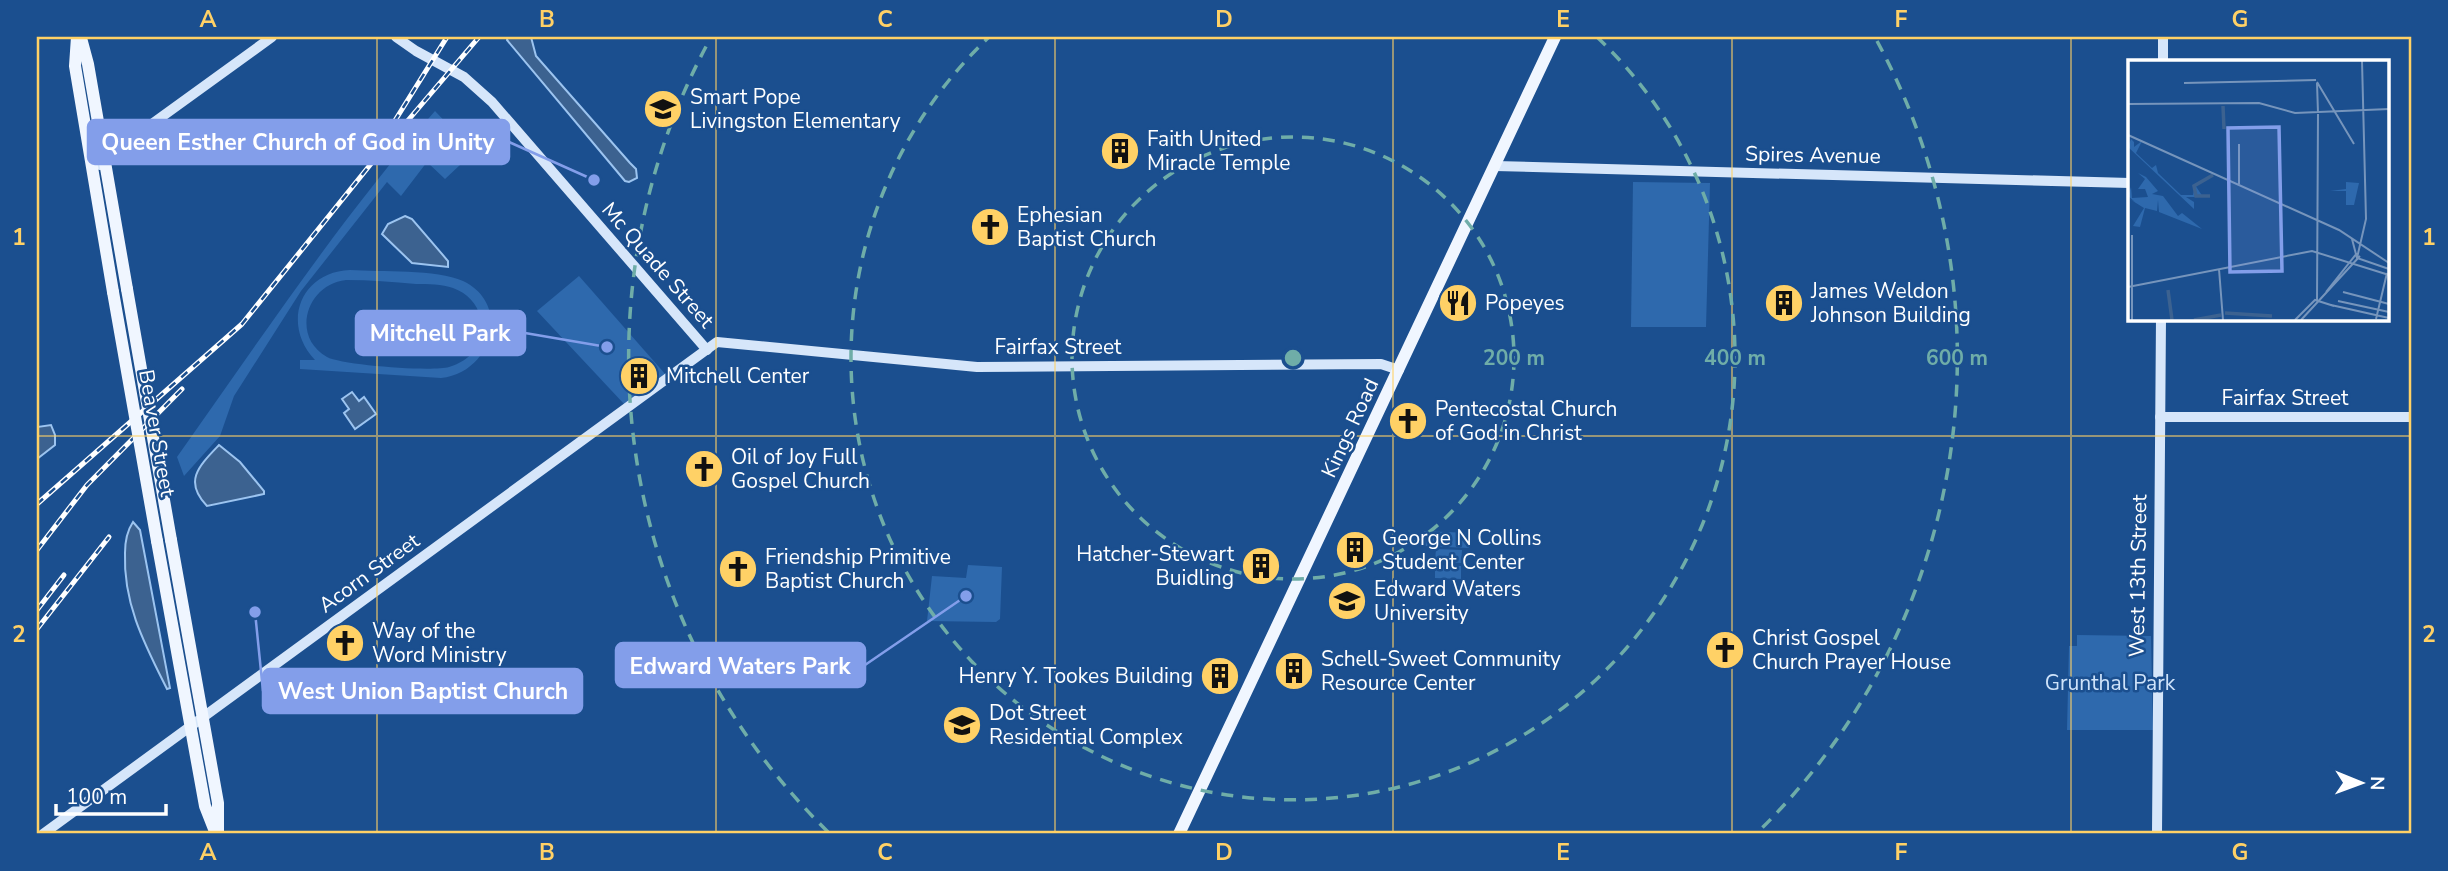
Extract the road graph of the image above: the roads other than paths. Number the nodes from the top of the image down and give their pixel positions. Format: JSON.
{"nodes":[{"id":1,"x":79,"y":37,"type":"edge"},
{"id":2,"x":272,"y":37,"type":"edge"},
{"id":3,"x":396,"y":37,"type":"edge"},
{"id":4,"x":1555,"y":37,"type":"edge"},
{"id":5,"x":2163,"y":37,"type":"edge"},
{"id":6,"x":2163,"y":60,"type":"edge"},
{"id":7,"x":104,"y":161,"type":"junction"},
{"id":8,"x":1495,"y":166,"type":"junction"},
{"id":9,"x":92,"y":171,"type":"junction"},
{"id":10,"x":2128,"y":183,"type":"edge"},
{"id":11,"x":2161,"y":320,"type":"edge"},
{"id":12,"x":717,"y":342,"type":"joint"},
{"id":13,"x":706,"y":350,"type":"junction"},
{"id":14,"x":1399,"y":370,"type":"junction"},
{"id":15,"x":2160,"y":417,"type":"junction"},
{"id":16,"x":2411,"y":417,"type":"edge"},
{"id":17,"x":202,"y":716,"type":"junction"},
{"id":18,"x":190,"y":727,"type":"junction"},
{"id":19,"x":43,"y":834,"type":"edge"},
{"id":20,"x":217,"y":834,"type":"edge"},
{"id":21,"x":1179,"y":834,"type":"edge"},
{"id":22,"x":2157,"y":834,"type":"edge"}],
"edges":[{"from":1,"to":7,"type":"main road","name":"Beaver Street"},
{"from":1,"to":9,"type":"main road","name":"Beaver Street"},
{"from":2,"to":7,"type":"street"},
{"from":3,"to":13,"type":"street","name":"Mc Quade Street"},
{"from":4,"to":8,"type":"main road","name":"Kings Road"},
{"from":5,"to":6,"type":"street"},
{"from":7,"to":9,"type":"street"},
{"from":7,"to":17,"type":"main road","name":"Beaver Street","bridge":true},
{"from":8,"to":10,"type":"street","name":"Spires Avenue"},
{"from":8,"to":14,"type":"main road","name":"Kings Road"},
{"from":9,"to":18,"type":"main road","name":"Beaver Street","bridge":true},
{"from":11,"to":15,"type":"street","name":"West 13th Street"},
{"from":12,"to":13,"type":"street","name":"Acorn Street"},
{"from":12,"to":14,"type":"street","name":"Fairfax Street"},
{"from":13,"to":17,"type":"street","name":"Acorn Street"},
{"from":14,"to":21,"type":"main road","name":"Kings Road"},
{"from":15,"to":16,"type":"street","name":"Fairfax Street"},
{"from":15,"to":22,"type":"street","name":"West 13th Street"},
{"from":17,"to":18,"type":"street","name":"Acorn Street"},
{"from":17,"to":20,"type":"main road","name":"Beaver Street"},
{"from":18,"to":19,"type":"street","name":"Acorn Street"},
{"from":18,"to":20,"type":"main road","name":"Beaver Street"}]}
